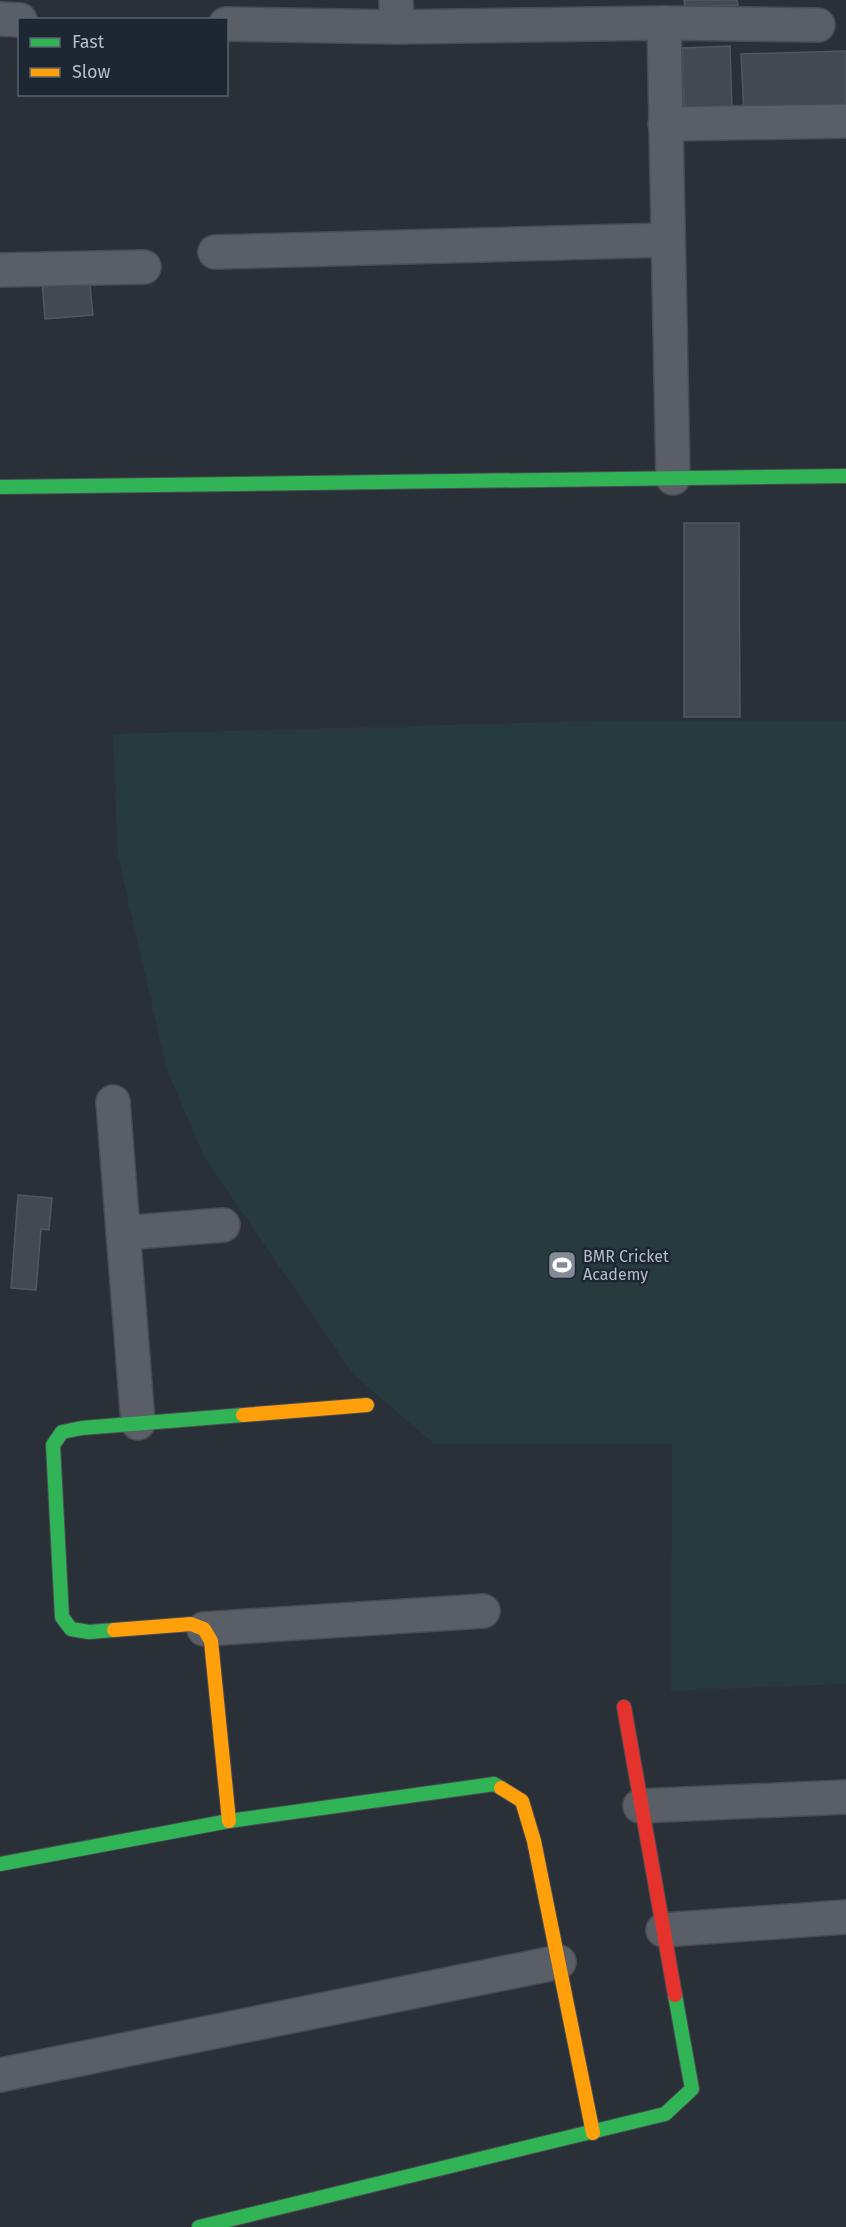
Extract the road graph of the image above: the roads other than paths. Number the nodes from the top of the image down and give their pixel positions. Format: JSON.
{"nodes":[{"id":1,"x":396,"y":13,"type":"edge"},
{"id":2,"x":0,"y":19,"type":"edge"},
{"id":3,"x":18,"y":20,"type":"edge"},
{"id":4,"x":664,"y":23,"type":"junction"},
{"id":5,"x":228,"y":24,"type":"edge"},
{"id":6,"x":818,"y":25,"type":"dead end"},
{"id":7,"x":846,"y":121,"type":"edge"},
{"id":8,"x":665,"y":124,"type":"junction"},
{"id":9,"x":667,"y":240,"type":"junction"},
{"id":10,"x":215,"y":252,"type":"dead end"},
{"id":11,"x":144,"y":267,"type":"dead end"},
{"id":12,"x":0,"y":270,"type":"edge"},
{"id":13,"x":846,"y":476,"type":"edge"},
{"id":14,"x":673,"y":478,"type":"junction"},
{"id":15,"x":0,"y":487,"type":"edge"},
{"id":16,"x":113,"y":1102,"type":"dead end"},
{"id":17,"x":223,"y":1225,"type":"dead end"},
{"id":18,"x":123,"y":1233,"type":"junction"},
{"id":19,"x":367,"y":1405,"type":"dead end"},
{"id":20,"x":138,"y":1423,"type":"junction"},
{"id":21,"x":483,"y":1611,"type":"dead end"},
{"id":22,"x":204,"y":1629,"type":"junction"},
{"id":23,"x":624,"y":1707,"type":"dead end"},
{"id":24,"x":846,"y":1797,"type":"edge"},
{"id":25,"x":640,"y":1806,"type":"junction"},
{"id":26,"x":228,"y":1821,"type":"junction"},
{"id":27,"x":0,"y":1864,"type":"edge"},
{"id":28,"x":846,"y":1917,"type":"edge"},
{"id":29,"x":663,"y":1930,"type":"junction"},
{"id":30,"x":559,"y":1962,"type":"junction"},
{"id":31,"x":0,"y":2075,"type":"edge"},
{"id":32,"x":593,"y":2133,"type":"junction"},
{"id":33,"x":199,"y":2227,"type":"edge"}],
"edges":[{"from":1,"to":4,"type":"street"},
{"from":1,"to":5,"type":"street"},
{"from":2,"to":3,"type":"street"},
{"from":4,"to":6,"type":"street"},
{"from":4,"to":8,"type":"street"},
{"from":7,"to":8,"type":"street"},
{"from":8,"to":9,"type":"street"},
{"from":9,"to":10,"type":"street"},
{"from":9,"to":14,"type":"street"},
{"from":11,"to":12,"type":"street"},
{"from":13,"to":14,"type":"street"},
{"from":14,"to":15,"type":"street"},
{"from":16,"to":18,"type":"street"},
{"from":17,"to":18,"type":"street"},
{"from":18,"to":20,"type":"street"},
{"from":19,"to":20,"type":"street"},
{"from":20,"to":22,"type":"street"},
{"from":21,"to":22,"type":"street"},
{"from":22,"to":26,"type":"street"},
{"from":23,"to":25,"type":"street"},
{"from":24,"to":25,"type":"street"},
{"from":25,"to":29,"type":"street"},
{"from":26,"to":27,"type":"street"},
{"from":26,"to":30,"type":"street"},
{"from":28,"to":29,"type":"street"},
{"from":29,"to":32,"type":"street"},
{"from":30,"to":31,"type":"street"},
{"from":30,"to":32,"type":"street"},
{"from":32,"to":33,"type":"street"}]}
